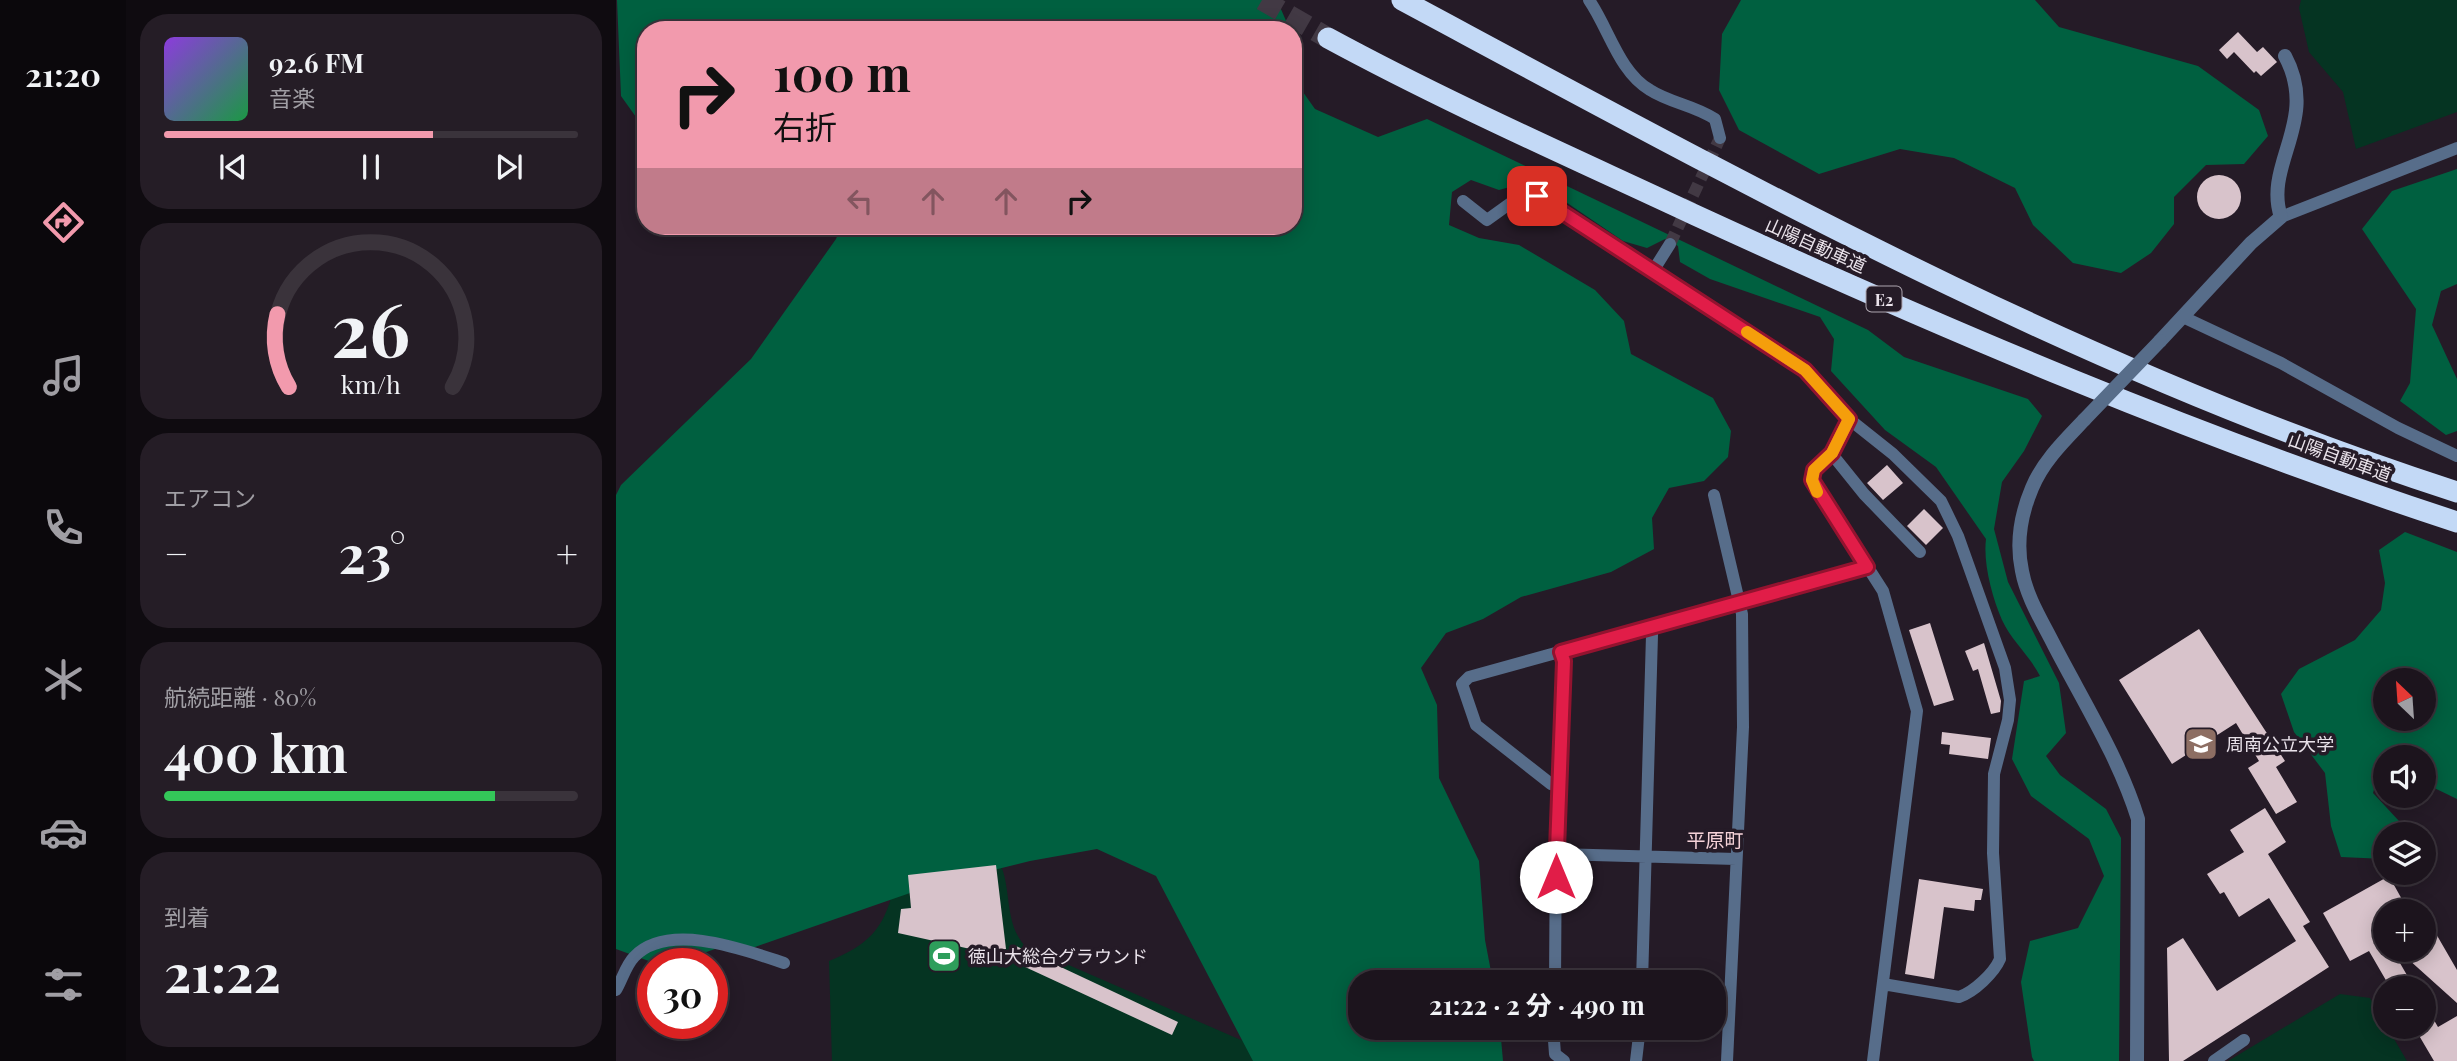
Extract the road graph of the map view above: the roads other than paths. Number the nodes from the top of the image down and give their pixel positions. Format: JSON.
{"nodes":[{"id":1,"x":1402,"y":0,"type":"edge"},
{"id":2,"x":1589,"y":0,"type":"edge"},
{"id":3,"x":1328,"y":38,"type":"tunnel mouth"},
{"id":4,"x":2284,"y":56,"type":"dead end"},
{"id":5,"x":1720,"y":138,"type":"dead end"},
{"id":6,"x":2457,"y":148,"type":"edge"},
{"id":7,"x":1464,"y":201,"type":"dead end"},
{"id":8,"x":2281,"y":217,"type":"junction"},
{"id":9,"x":1670,"y":244,"type":"tunnel mouth"},
{"id":10,"x":1653,"y":271,"type":"junction"},
{"id":11,"x":2183,"y":317,"type":"junction"},
{"id":12,"x":1849,"y":419,"type":"junction"},
{"id":13,"x":1832,"y":453,"type":"junction"},
{"id":14,"x":2457,"y":456,"type":"edge"},
{"id":15,"x":2457,"y":492,"type":"edge"},
{"id":16,"x":1714,"y":495,"type":"dead end"},
{"id":17,"x":2457,"y":522,"type":"edge"},
{"id":18,"x":1920,"y":552,"type":"dead end"},
{"id":19,"x":1867,"y":567,"type":"junction"},
{"id":20,"x":1741,"y":602,"type":"junction"},
{"id":21,"x":1650,"y":627,"type":"junction"},
{"id":22,"x":1561,"y":652,"type":"junction"},
{"id":23,"x":1560,"y":786,"type":"junction"},
{"id":24,"x":1557,"y":854,"type":"junction"},
{"id":25,"x":1646,"y":857,"type":"junction"},
{"id":26,"x":1736,"y":859,"type":"junction"},
{"id":27,"x":784,"y":963,"type":"dead end"},
{"id":28,"x":1555,"y":970,"type":"edge"},
{"id":29,"x":1642,"y":970,"type":"edge"},
{"id":30,"x":1883,"y":984,"type":"junction"},
{"id":31,"x":616,"y":990,"type":"edge"},
{"id":32,"x":1554,"y":1040,"type":"edge"},
{"id":33,"x":1638,"y":1040,"type":"edge"},
{"id":34,"x":2244,"y":1041,"type":"dead end"},
{"id":35,"x":1564,"y":1061,"type":"edge"},
{"id":36,"x":1636,"y":1061,"type":"edge"},
{"id":37,"x":1727,"y":1061,"type":"edge"},
{"id":38,"x":1873,"y":1061,"type":"edge"},
{"id":39,"x":2137,"y":1061,"type":"edge"},
{"id":40,"x":2214,"y":1061,"type":"edge"}],
"edges":[{"from":1,"to":15,"type":"highway","name":"山陽自動車道","number":"E2"},
{"from":2,"to":5,"type":"street"},
{"from":3,"to":17,"type":"highway","name":"山陽自動車道","number":"E2"},
{"from":4,"to":8,"type":"street"},
{"from":6,"to":8,"type":"street"},
{"from":7,"to":10,"type":"street"},
{"from":8,"to":11,"type":"street"},
{"from":9,"to":10,"type":"street"},
{"from":10,"to":12,"type":"street"},
{"from":11,"to":14,"type":"street"},
{"from":11,"to":39,"type":"street","bridge":true},
{"from":12,"to":13,"type":"street"},
{"from":12,"to":30,"type":"street"},
{"from":13,"to":18,"type":"street"},
{"from":13,"to":19,"type":"street"},
{"from":16,"to":20,"type":"street"},
{"from":19,"to":20,"type":"street"},
{"from":19,"to":30,"type":"street"},
{"from":20,"to":21,"type":"street"},
{"from":20,"to":26,"type":"street"},
{"from":21,"to":22,"type":"street"},
{"from":21,"to":25,"type":"street"},
{"from":22,"to":23,"type":"street"},
{"from":22,"to":23,"type":"street"},
{"from":23,"to":24,"type":"street"},
{"from":24,"to":25,"type":"street"},
{"from":24,"to":28,"type":"street"},
{"from":25,"to":26,"type":"street"},
{"from":25,"to":29,"type":"street"},
{"from":26,"to":37,"type":"street"},
{"from":27,"to":31,"type":"street"},
{"from":30,"to":38,"type":"street"},
{"from":32,"to":35,"type":"street"},
{"from":33,"to":36,"type":"street"},
{"from":34,"to":40,"type":"street"}]}
